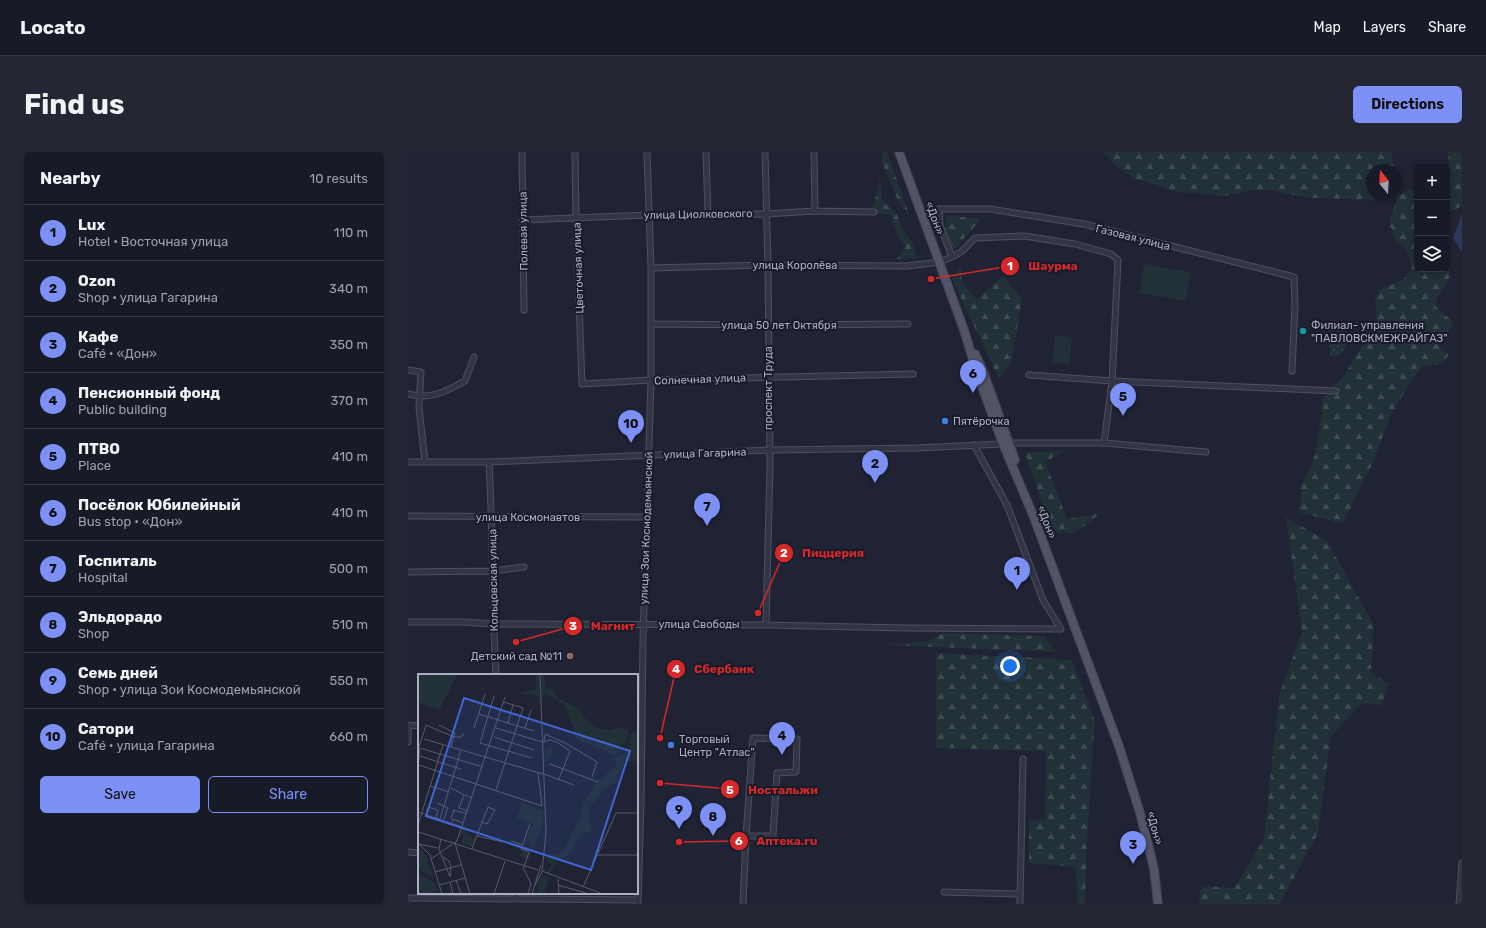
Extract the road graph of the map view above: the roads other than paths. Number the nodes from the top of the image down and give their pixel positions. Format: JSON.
{"nodes":[{"id":1,"x":522,"y":152,"type":"edge"},
{"id":2,"x":575,"y":152,"type":"edge"},
{"id":3,"x":647,"y":152,"type":"edge"},
{"id":4,"x":706,"y":152,"type":"edge"},
{"id":5,"x":765,"y":152,"type":"edge"},
{"id":6,"x":814,"y":152,"type":"edge"},
{"id":7,"x":899,"y":152,"type":"edge"},
{"id":8,"x":815,"y":211,"type":"junction"},
{"id":9,"x":874,"y":212,"type":"dead end"},
{"id":10,"x":708,"y":214,"type":"junction"},
{"id":11,"x":766,"y":214,"type":"junction"},
{"id":12,"x":648,"y":215,"type":"junction"},
{"id":13,"x":576,"y":218,"type":"junction"},
{"id":14,"x":522,"y":220,"type":"junction"},
{"id":15,"x":952,"y":257,"type":"junction"},
{"id":16,"x":939,"y":262,"type":"junction"},
{"id":17,"x":768,"y":265,"type":"junction"},
{"id":18,"x":651,"y":268,"type":"junction"},
{"id":19,"x":524,"y":310,"type":"dead end"},
{"id":20,"x":651,"y":324,"type":"junction"},
{"id":21,"x":908,"y":324,"type":"dead end"},
{"id":22,"x":768,"y":325,"type":"junction"},
{"id":23,"x":474,"y":357,"type":"dead end"},
{"id":24,"x":408,"y":370,"type":"edge"},
{"id":25,"x":1292,"y":371,"type":"dead end"},
{"id":26,"x":913,"y":374,"type":"dead end"},
{"id":27,"x":1029,"y":375,"type":"dead end"},
{"id":28,"x":768,"y":377,"type":"junction"},
{"id":29,"x":651,"y":380,"type":"junction"},
{"id":30,"x":1112,"y":381,"type":"junction"},
{"id":31,"x":582,"y":384,"type":"joint"},
{"id":32,"x":1336,"y":390,"type":"dead end"},
{"id":33,"x":408,"y":394,"type":"edge"},
{"id":34,"x":420,"y":397,"type":"junction"},
{"id":35,"x":1104,"y":443,"type":"junction"},
{"id":36,"x":1006,"y":444,"type":"junction"},
{"id":37,"x":974,"y":445,"type":"junction"},
{"id":38,"x":769,"y":450,"type":"junction"},
{"id":39,"x":1206,"y":452,"type":"dead end"},
{"id":40,"x":649,"y":455,"type":"junction"},
{"id":41,"x":408,"y":462,"type":"edge"},
{"id":42,"x":425,"y":462,"type":"junction"},
{"id":43,"x":489,"y":462,"type":"junction"},
{"id":44,"x":408,"y":516,"type":"edge"},
{"id":45,"x":492,"y":517,"type":"junction"},
{"id":46,"x":647,"y":517,"type":"junction"},
{"id":47,"x":524,"y":567,"type":"dead end"},
{"id":48,"x":492,"y":571,"type":"junction"},
{"id":49,"x":408,"y":572,"type":"edge"},
{"id":50,"x":408,"y":622,"type":"edge"},
{"id":51,"x":493,"y":624,"type":"junction"},
{"id":52,"x":643,"y":624,"type":"junction"},
{"id":53,"x":766,"y":624,"type":"junction"},
{"id":54,"x":496,"y":674,"type":"edge"},
{"id":55,"x":639,"y":715,"type":"edge"},
{"id":56,"x":408,"y":729,"type":"edge"},
{"id":57,"x":408,"y":742,"type":"edge"},
{"id":58,"x":1023,"y":759,"type":"dead end"},
{"id":59,"x":639,"y":801,"type":"edge"},
{"id":60,"x":638,"y":820,"type":"edge"},
{"id":61,"x":746,"y":836,"type":"junction"},
{"id":62,"x":408,"y":852,"type":"edge"},
{"id":63,"x":418,"y":853,"type":"edge"},
{"id":64,"x":1462,"y":863,"type":"edge"},
{"id":65,"x":638,"y":876,"type":"edge"},
{"id":66,"x":944,"y":892,"type":"dead end"},
{"id":67,"x":517,"y":894,"type":"edge"},
{"id":68,"x":569,"y":894,"type":"edge"},
{"id":69,"x":1020,"y":894,"type":"junction"},
{"id":70,"x":453,"y":896,"type":"edge"},
{"id":71,"x":471,"y":896,"type":"edge"},
{"id":72,"x":493,"y":896,"type":"edge"},
{"id":73,"x":408,"y":898,"type":"edge"},
{"id":74,"x":516,"y":899,"type":"junction"},
{"id":75,"x":568,"y":900,"type":"junction"},
{"id":76,"x":638,"y":902,"type":"edge"},
{"id":77,"x":743,"y":904,"type":"edge"},
{"id":78,"x":1020,"y":904,"type":"edge"},
{"id":79,"x":1158,"y":904,"type":"edge"},
{"id":80,"x":1459,"y":904,"type":"edge"}],
"edges":[{"from":1,"to":14,"type":"street","name":"Полевая улица"},
{"from":2,"to":13,"type":"street","name":"Цветочная улица"},
{"from":3,"to":12,"type":"street","name":"улица Зои Космодемьянской"},
{"from":4,"to":10,"type":"street"},
{"from":5,"to":11,"type":"street","name":"проспект Труда"},
{"from":6,"to":8,"type":"street"},
{"from":7,"to":16,"type":"main road","name":"«Дон»"},
{"from":8,"to":9,"type":"street","name":"улица Циолковского"},
{"from":8,"to":11,"type":"street","name":"улица Циолковского"},
{"from":10,"to":11,"type":"street","name":"улица Циолковского"},
{"from":10,"to":12,"type":"street","name":"улица Циолковского"},
{"from":11,"to":17,"type":"street","name":"проспект Труда"},
{"from":12,"to":13,"type":"street","name":"улица Циолковского"},
{"from":12,"to":18,"type":"street","name":"улица Зои Космодемьянской"},
{"from":13,"to":14,"type":"street","name":"улица Циолковского"},
{"from":13,"to":31,"type":"street","name":"Цветочная улица"},
{"from":14,"to":19,"type":"street","name":"Полевая улица"},
{"from":15,"to":16,"type":"street"},
{"from":15,"to":25,"type":"street","name":"Газовая улица"},
{"from":15,"to":30,"type":"street"},
{"from":16,"to":17,"type":"street","name":"улица Королёва"},
{"from":16,"to":36,"type":"main road","name":"«Дон»"},
{"from":17,"to":18,"type":"street","name":"улица Королёва"},
{"from":17,"to":22,"type":"street","name":"проспект Труда"},
{"from":18,"to":20,"type":"street","name":"улица Зои Космодемьянской"},
{"from":20,"to":22,"type":"street","name":"улица 50 лет Октября"},
{"from":20,"to":29,"type":"street","name":"улица Зои Космодемьянской"},
{"from":21,"to":22,"type":"street","name":"улица 50 лет Октября"},
{"from":22,"to":28,"type":"street","name":"проспект Труда"},
{"from":23,"to":34,"type":"street"},
{"from":24,"to":34,"type":"street"},
{"from":26,"to":28,"type":"street","name":"Солнечная улица"},
{"from":27,"to":30,"type":"street"},
{"from":28,"to":29,"type":"street","name":"Солнечная улица"},
{"from":28,"to":38,"type":"street","name":"проспект Труда"},
{"from":29,"to":31,"type":"street","name":"Солнечная улица"},
{"from":29,"to":40,"type":"street","name":"улица Зои Космодемьянской"},
{"from":30,"to":32,"type":"street"},
{"from":30,"to":35,"type":"street"},
{"from":33,"to":34,"type":"street"},
{"from":34,"to":42,"type":"street"},
{"from":35,"to":36,"type":"street","name":"улица Гагарина"},
{"from":35,"to":39,"type":"street","name":"улица Гагарина"},
{"from":36,"to":37,"type":"street","name":"улица Гагарина"},
{"from":36,"to":79,"type":"main road","name":"«Дон»"},
{"from":37,"to":38,"type":"street","name":"улица Гагарина"},
{"from":37,"to":53,"type":"street","name":"улица Свободы"},
{"from":38,"to":40,"type":"street","name":"улица Гагарина"},
{"from":38,"to":53,"type":"street","name":"проспект Труда"},
{"from":40,"to":43,"type":"street","name":"улица Гагарина"},
{"from":40,"to":46,"type":"street","name":"улица Зои Космодемьянской"},
{"from":41,"to":42,"type":"street","name":"улица Гагарина"},
{"from":42,"to":43,"type":"street","name":"улица Гагарина"},
{"from":43,"to":45,"type":"street","name":"Кольцовская улица"},
{"from":44,"to":45,"type":"street","name":"улица Космонавтов"},
{"from":45,"to":46,"type":"street","name":"улица Космонавтов"},
{"from":45,"to":48,"type":"street","name":"Кольцовская улица"},
{"from":46,"to":52,"type":"street","name":"улица Зои Космодемьянской"},
{"from":47,"to":48,"type":"street"},
{"from":48,"to":49,"type":"street"},
{"from":48,"to":51,"type":"street","name":"Кольцовская улица"},
{"from":50,"to":51,"type":"street","name":"улица Свободы"},
{"from":51,"to":52,"type":"street","name":"улица Свободы"},
{"from":51,"to":54,"type":"street","name":"Кольцовская улица"},
{"from":52,"to":53,"type":"street","name":"улица Свободы"},
{"from":52,"to":55,"type":"street","name":"улица Зои Космодемьянской"},
{"from":55,"to":59,"type":"street","name":"улица Зои Космодемьянской"},
{"from":56,"to":57,"type":"street"},
{"from":58,"to":69,"type":"street"},
{"from":59,"to":60,"type":"street","name":"улица Зои Космодемьянской"},
{"from":60,"to":65,"type":"street","name":"улица Зои Космодемьянской"},
{"from":61,"to":61,"type":"street"},
{"from":61,"to":77,"type":"street"},
{"from":62,"to":63,"type":"street"},
{"from":64,"to":80,"type":"street"},
{"from":65,"to":76,"type":"street","name":"улица Зои Космодемьянской"},
{"from":66,"to":69,"type":"street"},
{"from":67,"to":74,"type":"street"},
{"from":68,"to":75,"type":"street"},
{"from":69,"to":78,"type":"street"},
{"from":70,"to":71,"type":"street"},
{"from":70,"to":73,"type":"street"},
{"from":71,"to":72,"type":"street"},
{"from":72,"to":74,"type":"street"},
{"from":74,"to":75,"type":"street"},
{"from":75,"to":76,"type":"street"}]}
